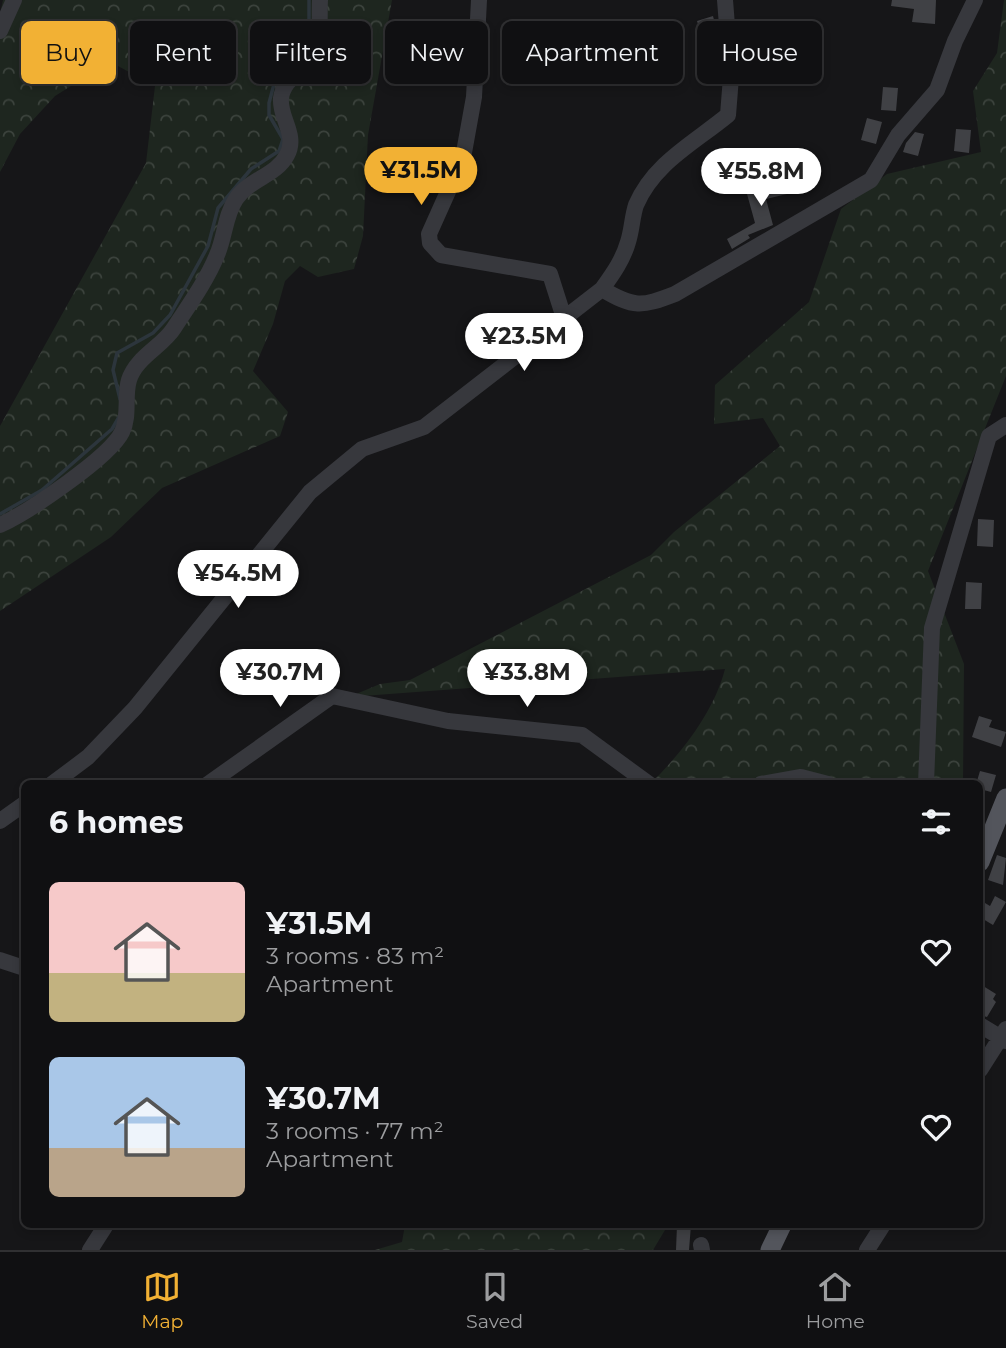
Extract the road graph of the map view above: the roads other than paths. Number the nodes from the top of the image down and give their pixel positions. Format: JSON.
{"nodes":[{"id":1,"x":14,"y":0,"type":"edge"},
{"id":2,"x":320,"y":0,"type":"edge"},
{"id":3,"x":479,"y":0,"type":"edge"},
{"id":4,"x":725,"y":0,"type":"edge"},
{"id":5,"x":975,"y":0,"type":"edge"},
{"id":6,"x":0,"y":31,"type":"edge"},
{"id":7,"x":602,"y":289,"type":"junction"},
{"id":8,"x":564,"y":318,"type":"junction"},
{"id":9,"x":1006,"y":425,"type":"edge"},
{"id":10,"x":0,"y":525,"type":"edge"},
{"id":11,"x":57,"y":780,"type":"edge"},
{"id":12,"x":214,"y":780,"type":"edge"},
{"id":13,"x":646,"y":780,"type":"edge"},
{"id":14,"x":784,"y":780,"type":"edge"},
{"id":15,"x":813,"y":780,"type":"edge"},
{"id":16,"x":926,"y":780,"type":"edge"},
{"id":17,"x":1006,"y":798,"type":"edge"},
{"id":18,"x":19,"y":808,"type":"edge"},
{"id":19,"x":0,"y":821,"type":"edge"},
{"id":20,"x":983,"y":855,"type":"edge"},
{"id":21,"x":0,"y":960,"type":"edge"},
{"id":22,"x":21,"y":967,"type":"edge"},
{"id":23,"x":983,"y":1026,"type":"edge"},
{"id":24,"x":1004,"y":1035,"type":"edge"},
{"id":25,"x":983,"y":1066,"type":"edge"},
{"id":26,"x":104,"y":1228,"type":"edge"},
{"id":27,"x":781,"y":1228,"type":"edge"},
{"id":28,"x":881,"y":1228,"type":"edge"},
{"id":29,"x":90,"y":1250,"type":"edge"},
{"id":30,"x":770,"y":1250,"type":"edge"},
{"id":31,"x":867,"y":1250,"type":"edge"}],
"edges":[{"from":1,"to":6,"type":"street"},
{"from":2,"to":10,"type":"street"},
{"from":3,"to":8,"type":"street"},
{"from":4,"to":7,"type":"street"},
{"from":5,"to":7,"type":"street"},
{"from":7,"to":8,"type":"street"},
{"from":8,"to":11,"type":"street"},
{"from":9,"to":16,"type":"street"},
{"from":12,"to":13,"type":"street"},
{"from":14,"to":15,"type":"street"},
{"from":17,"to":20,"type":"main road"},
{"from":18,"to":19,"type":"street"},
{"from":21,"to":22,"type":"street"},
{"from":23,"to":24,"type":"street"},
{"from":24,"to":25,"type":"street"},
{"from":26,"to":29,"type":"street"},
{"from":27,"to":30,"type":"main road"},
{"from":28,"to":31,"type":"street"}]}
